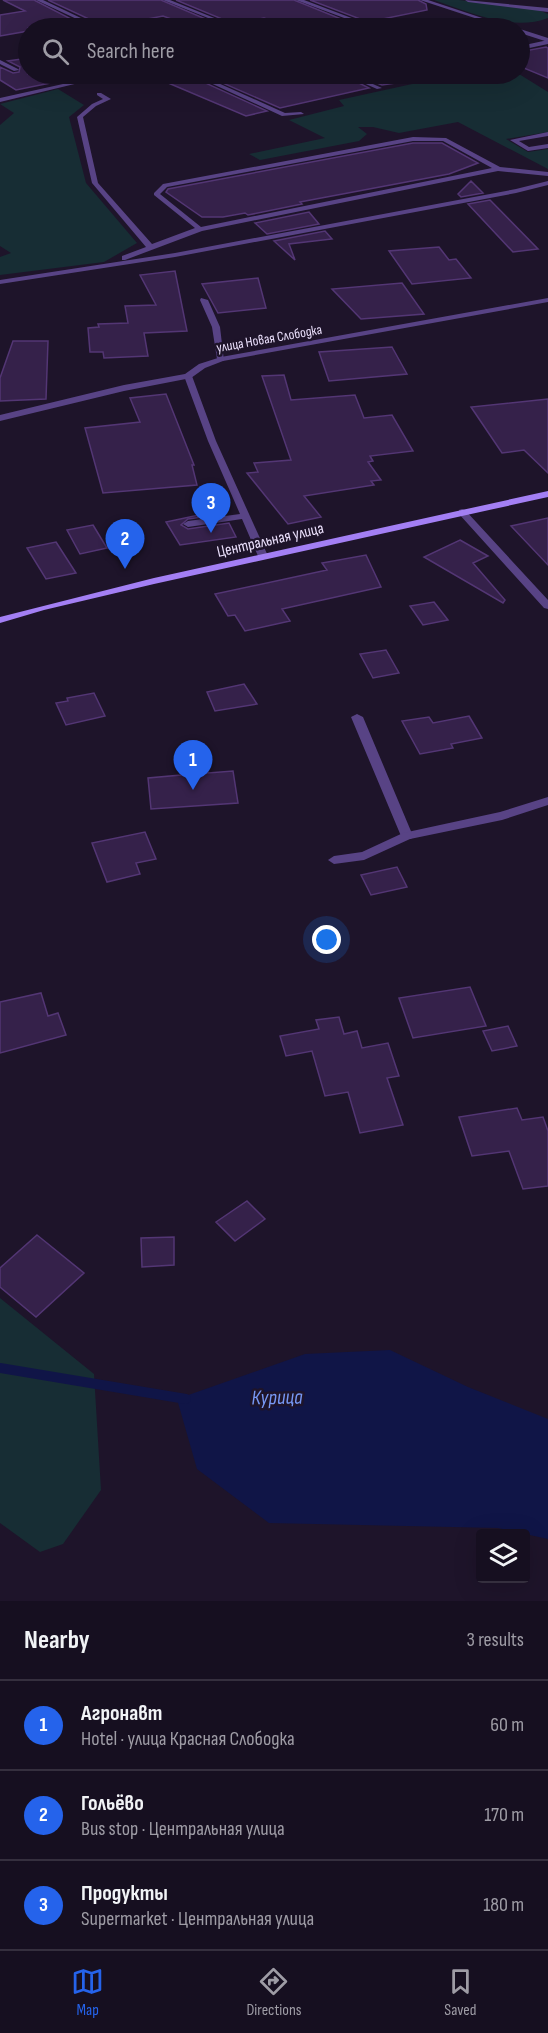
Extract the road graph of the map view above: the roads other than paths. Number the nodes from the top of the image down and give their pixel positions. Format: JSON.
{"nodes":[{"id":1,"x":39,"y":0,"type":"edge"},
{"id":2,"x":166,"y":0,"type":"edge"},
{"id":3,"x":299,"y":0,"type":"edge"},
{"id":4,"x":423,"y":0,"type":"edge"},
{"id":5,"x":468,"y":0,"type":"edge"},
{"id":6,"x":548,"y":9,"type":"edge"},
{"id":7,"x":78,"y":18,"type":"edge"},
{"id":8,"x":211,"y":18,"type":"edge"},
{"id":9,"x":348,"y":18,"type":"edge"},
{"id":10,"x":478,"y":18,"type":"edge"},
{"id":11,"x":530,"y":35,"type":"edge"},
{"id":12,"x":548,"y":41,"type":"edge"},
{"id":13,"x":530,"y":45,"type":"edge"},
{"id":14,"x":0,"y":62,"type":"edge"},
{"id":15,"x":16,"y":70,"type":"dead end"},
{"id":16,"x":69,"y":84,"type":"edge"},
{"id":17,"x":216,"y":84,"type":"edge"},
{"id":18,"x":370,"y":84,"type":"edge"},
{"id":19,"x":379,"y":88,"type":"dead end"},
{"id":20,"x":99,"y":94,"type":"dead end"},
{"id":21,"x":0,"y":100,"type":"edge"},
{"id":22,"x":301,"y":114,"type":"dead end"},
{"id":23,"x":548,"y":134,"type":"edge"},
{"id":24,"x":548,"y":146,"type":"edge"},
{"id":25,"x":498,"y":169,"type":"junction"},
{"id":26,"x":548,"y":174,"type":"edge"},
{"id":27,"x":548,"y":183,"type":"edge"},
{"id":28,"x":200,"y":229,"type":"junction"},
{"id":29,"x":150,"y":248,"type":"junction"},
{"id":30,"x":110,"y":265,"type":"junction"},
{"id":31,"x":0,"y":282,"type":"edge"},
{"id":32,"x":204,"y":300,"type":"dead end"},
{"id":33,"x":548,"y":300,"type":"edge"},
{"id":34,"x":220,"y":359,"type":"junction"},
{"id":35,"x":188,"y":376,"type":"junction"},
{"id":36,"x":0,"y":418,"type":"edge"},
{"id":37,"x":548,"y":494,"type":"edge"},
{"id":38,"x":462,"y":512,"type":"junction"},
{"id":39,"x":245,"y":516,"type":"junction"},
{"id":40,"x":188,"y":524,"type":"dead end"},
{"id":41,"x":263,"y":556,"type":"junction"},
{"id":42,"x":548,"y":606,"type":"edge"},
{"id":43,"x":0,"y":620,"type":"edge"},
{"id":44,"x":357,"y":717,"type":"dead end"},
{"id":45,"x":548,"y":801,"type":"edge"},
{"id":46,"x":407,"y":836,"type":"junction"},
{"id":47,"x":334,"y":860,"type":"dead end"}],
"edges":[{"from":1,"to":7,"type":"street"},
{"from":2,"to":8,"type":"street"},
{"from":3,"to":9,"type":"street"},
{"from":4,"to":10,"type":"street"},
{"from":5,"to":6,"type":"street"},
{"from":11,"to":12,"type":"street"},
{"from":12,"to":13,"type":"street"},
{"from":14,"to":15,"type":"street"},
{"from":16,"to":21,"type":"street"},
{"from":17,"to":22,"type":"street"},
{"from":18,"to":19,"type":"street"},
{"from":20,"to":29,"type":"street"},
{"from":23,"to":24,"type":"street"},
{"from":25,"to":26,"type":"street"},
{"from":25,"to":28,"type":"street"},
{"from":25,"to":28,"type":"street"},
{"from":27,"to":30,"type":"street"},
{"from":28,"to":29,"type":"street"},
{"from":29,"to":30,"type":"street"},
{"from":30,"to":31,"type":"street"},
{"from":32,"to":34,"type":"street"},
{"from":33,"to":34,"type":"street","name":"улица Новая Слободка"},
{"from":34,"to":35,"type":"street","name":"улица Новая Слободка"},
{"from":35,"to":36,"type":"street","name":"улица Новая Слободка"},
{"from":35,"to":39,"type":"street"},
{"from":37,"to":38,"type":"main road","name":"Центральная улица"},
{"from":38,"to":41,"type":"main road","name":"Центральная улица"},
{"from":38,"to":42,"type":"street"},
{"from":39,"to":40,"type":"street"},
{"from":39,"to":41,"type":"street"},
{"from":41,"to":43,"type":"main road","name":"Центральная улица"},
{"from":44,"to":46,"type":"street"},
{"from":45,"to":46,"type":"street"},
{"from":46,"to":47,"type":"street"}]}
